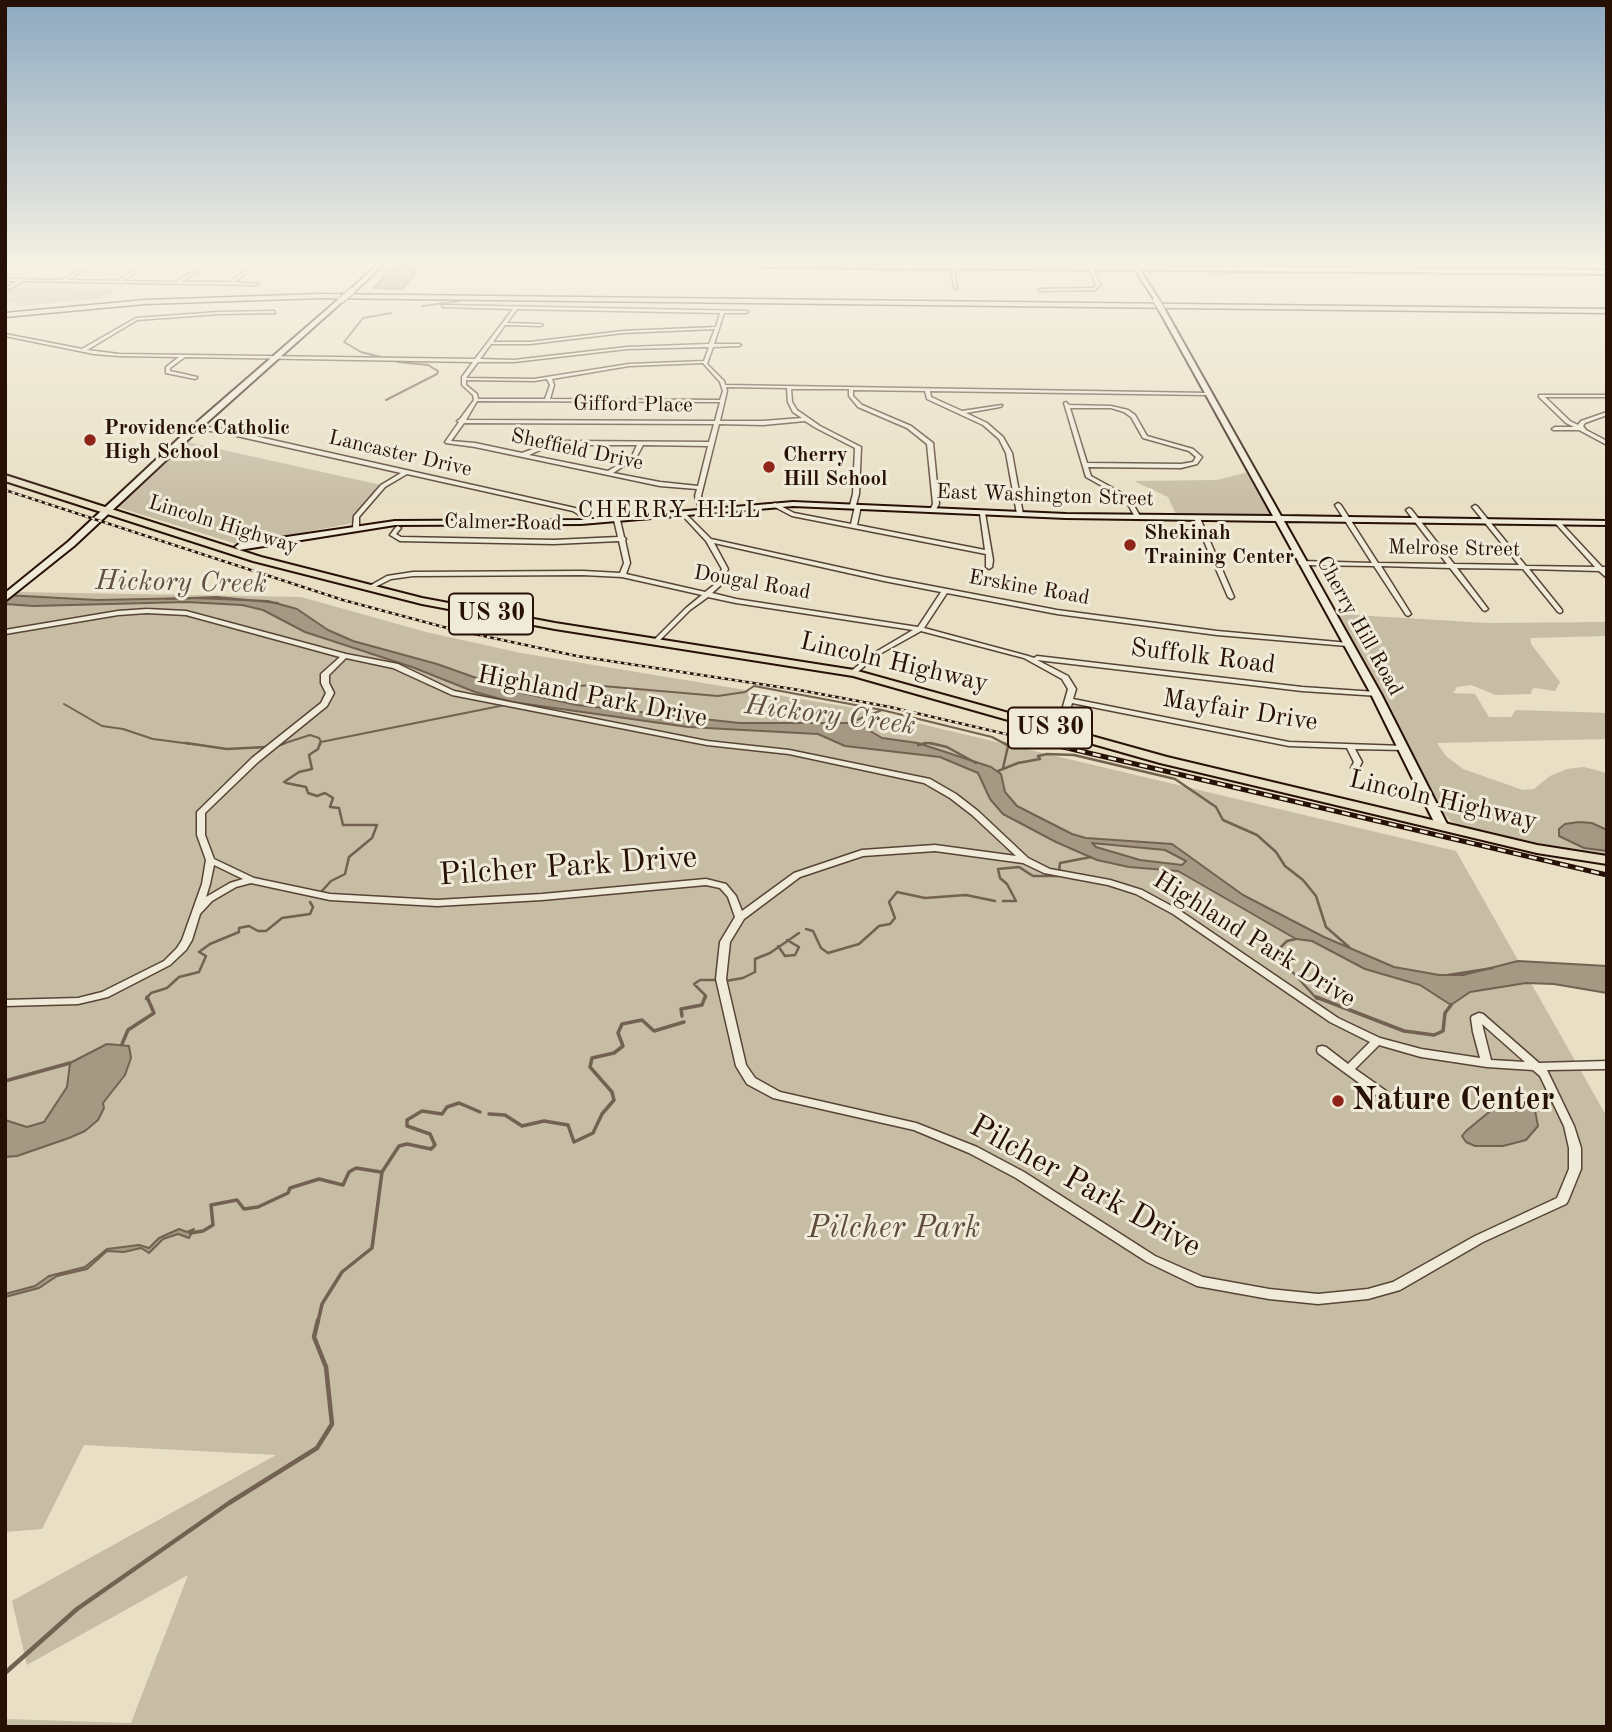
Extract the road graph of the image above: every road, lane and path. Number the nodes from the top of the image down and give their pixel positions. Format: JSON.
{"nodes":[{"id":1,"x":57,"y":346,"type":"edge"},
{"id":2,"x":91,"y":346,"type":"edge"},
{"id":3,"x":290,"y":346,"type":"edge"},
{"id":4,"x":487,"y":346,"type":"edge"},
{"id":5,"x":668,"y":346,"type":"edge"},
{"id":6,"x":711,"y":346,"type":"edge"},
{"id":7,"x":1181,"y":346,"type":"edge"},
{"id":8,"x":82,"y":351,"type":"junction"},
{"id":9,"x":184,"y":356,"type":"junction"},
{"id":10,"x":277,"y":358,"type":"junction"},
{"id":11,"x":476,"y":360,"type":"junction"},
{"id":12,"x":706,"y":362,"type":"junction"},
{"id":13,"x":195,"y":378,"type":"dead end"},
{"id":14,"x":549,"y":378,"type":"junction"},
{"id":15,"x":464,"y":379,"type":"junction"},
{"id":16,"x":725,"y":386,"type":"junction"},
{"id":17,"x":789,"y":387,"type":"junction"},
{"id":18,"x":851,"y":388,"type":"junction"},
{"id":19,"x":927,"y":389,"type":"junction"},
{"id":20,"x":1063,"y":392,"type":"junction"},
{"id":21,"x":1207,"y":394,"type":"junction"},
{"id":22,"x":1607,"y":396,"type":"edge"},
{"id":23,"x":476,"y":400,"type":"junction"},
{"id":24,"x":547,"y":400,"type":"junction"},
{"id":25,"x":723,"y":401,"type":"junction"},
{"id":26,"x":999,"y":406,"type":"dead end"},
{"id":27,"x":1067,"y":406,"type":"junction"},
{"id":28,"x":964,"y":412,"type":"junction"},
{"id":29,"x":1607,"y":413,"type":"edge"},
{"id":30,"x":806,"y":419,"type":"junction"},
{"id":31,"x":460,"y":421,"type":"junction"},
{"id":32,"x":718,"y":422,"type":"junction"},
{"id":33,"x":195,"y":428,"type":"junction"},
{"id":34,"x":1555,"y":429,"type":"dead end"},
{"id":35,"x":1584,"y":429,"type":"junction"},
{"id":36,"x":641,"y":443,"type":"junction"},
{"id":37,"x":1607,"y":443,"type":"edge"},
{"id":38,"x":712,"y":444,"type":"junction"},
{"id":39,"x":522,"y":455,"type":"junction"},
{"id":40,"x":1086,"y":465,"type":"junction"},
{"id":41,"x":5,"y":472,"type":"edge"},
{"id":42,"x":405,"y":472,"type":"junction"},
{"id":43,"x":609,"y":473,"type":"junction"},
{"id":44,"x":5,"y":478,"type":"edge"},
{"id":45,"x":700,"y":488,"type":"junction"},
{"id":46,"x":775,"y":505,"type":"junction"},
{"id":47,"x":1338,"y":505,"type":"dead end"},
{"id":48,"x":855,"y":506,"type":"junction"},
{"id":49,"x":1475,"y":507,"type":"dead end"},
{"id":50,"x":105,"y":510,"type":"junction"},
{"id":51,"x":933,"y":510,"type":"junction"},
{"id":52,"x":1409,"y":510,"type":"dead end"},
{"id":53,"x":703,"y":511,"type":"junction"},
{"id":54,"x":684,"y":514,"type":"junction"},
{"id":55,"x":983,"y":514,"type":"junction"},
{"id":56,"x":1020,"y":514,"type":"junction"},
{"id":57,"x":1137,"y":516,"type":"junction"},
{"id":58,"x":1197,"y":518,"type":"junction"},
{"id":59,"x":1276,"y":519,"type":"junction"},
{"id":60,"x":617,"y":520,"type":"junction"},
{"id":61,"x":1348,"y":520,"type":"junction"},
{"id":62,"x":1417,"y":521,"type":"junction"},
{"id":63,"x":594,"y":522,"type":"junction"},
{"id":64,"x":1487,"y":522,"type":"junction"},
{"id":65,"x":1558,"y":523,"type":"junction"},
{"id":66,"x":1607,"y":523,"type":"edge"},
{"id":67,"x":356,"y":525,"type":"junction"},
{"id":68,"x":854,"y":526,"type":"junction"},
{"id":69,"x":398,"y":528,"type":"dead end"},
{"id":70,"x":623,"y":539,"type":"junction"},
{"id":71,"x":709,"y":540,"type":"junction"},
{"id":72,"x":234,"y":548,"type":"junction"},
{"id":73,"x":989,"y":553,"type":"junction"},
{"id":74,"x":1301,"y":563,"type":"junction"},
{"id":75,"x":1377,"y":565,"type":"junction"},
{"id":76,"x":1451,"y":566,"type":"junction"},
{"id":77,"x":989,"y":567,"type":"dead end"},
{"id":78,"x":1525,"y":567,"type":"junction"},
{"id":79,"x":1603,"y":568,"type":"edge"},
{"id":80,"x":622,"y":575,"type":"junction"},
{"id":81,"x":1607,"y":576,"type":"edge"},
{"id":82,"x":369,"y":587,"type":"junction"},
{"id":83,"x":945,"y":591,"type":"junction"},
{"id":84,"x":706,"y":595,"type":"junction"},
{"id":85,"x":1231,"y":597,"type":"dead end"},
{"id":86,"x":5,"y":598,"type":"edge"},
{"id":87,"x":1485,"y":609,"type":"dead end"},
{"id":88,"x":1560,"y":611,"type":"dead end"},
{"id":89,"x":1408,"y":614,"type":"dead end"},
{"id":90,"x":920,"y":629,"type":"junction"},
{"id":91,"x":5,"y":632,"type":"edge"},
{"id":92,"x":656,"y":641,"type":"junction"},
{"id":93,"x":1347,"y":644,"type":"junction"},
{"id":94,"x":345,"y":656,"type":"junction"},
{"id":95,"x":1026,"y":657,"type":"junction"},
{"id":96,"x":854,"y":673,"type":"junction"},
{"id":97,"x":1376,"y":694,"type":"junction"},
{"id":98,"x":1071,"y":701,"type":"junction"},
{"id":99,"x":1060,"y":731,"type":"junction"},
{"id":100,"x":1350,"y":747,"type":"junction"},
{"id":101,"x":1404,"y":748,"type":"junction"},
{"id":102,"x":1355,"y":768,"type":"dead end"},
{"id":103,"x":1442,"y":826,"type":"junction"},
{"id":104,"x":210,"y":860,"type":"junction"},
{"id":105,"x":1025,"y":860,"type":"junction"},
{"id":106,"x":1607,"y":860,"type":"edge"},
{"id":107,"x":251,"y":880,"type":"junction"},
{"id":108,"x":198,"y":912,"type":"junction"},
{"id":109,"x":740,"y":917,"type":"junction"},
{"id":110,"x":5,"y":1003,"type":"edge"},
{"id":111,"x":1377,"y":1041,"type":"junction"},
{"id":112,"x":1322,"y":1049,"type":"dead end"},
{"id":113,"x":1487,"y":1063,"type":"junction"},
{"id":114,"x":1607,"y":1065,"type":"edge"},
{"id":115,"x":1536,"y":1067,"type":"junction"},
{"id":116,"x":1349,"y":1069,"type":"junction"},
{"id":117,"x":1392,"y":1101,"type":"dead end"}],
"edges":[{"from":1,"to":8,"type":"street"},
{"from":2,"to":8,"type":"street"},
{"from":3,"to":10,"type":"street","bridge":true},
{"from":4,"to":11,"type":"street"},
{"from":5,"to":11,"type":"street"},
{"from":6,"to":12,"type":"street"},
{"from":7,"to":21,"type":"street","name":"Cherry Hill Road","bridge":true},
{"from":8,"to":9,"type":"street"},
{"from":9,"to":10,"type":"street"},
{"from":9,"to":13,"type":"street"},
{"from":10,"to":11,"type":"street"},
{"from":10,"to":33,"type":"street"},
{"from":11,"to":15,"type":"street"},
{"from":12,"to":14,"type":"street"},
{"from":12,"to":16,"type":"street"},
{"from":14,"to":15,"type":"street"},
{"from":14,"to":24,"type":"street"},
{"from":15,"to":23,"type":"street"},
{"from":16,"to":17,"type":"street"},
{"from":16,"to":25,"type":"street"},
{"from":17,"to":18,"type":"street"},
{"from":17,"to":30,"type":"street"},
{"from":18,"to":19,"type":"street"},
{"from":18,"to":51,"type":"street"},
{"from":19,"to":20,"type":"street"},
{"from":19,"to":28,"type":"street"},
{"from":20,"to":21,"type":"street"},
{"from":20,"to":27,"type":"street"},
{"from":21,"to":59,"type":"street","name":"Cherry Hill Road"},
{"from":22,"to":35,"type":"street"},
{"from":23,"to":24,"type":"street"},
{"from":23,"to":31,"type":"street"},
{"from":24,"to":25,"type":"street"},
{"from":25,"to":32,"type":"street"},
{"from":26,"to":28,"type":"street"},
{"from":27,"to":40,"type":"street"},
{"from":27,"to":40,"type":"street"},
{"from":28,"to":56,"type":"street"},
{"from":29,"to":35,"type":"street"},
{"from":30,"to":32,"type":"street","name":"Gifford Place"},
{"from":30,"to":48,"type":"street"},
{"from":31,"to":32,"type":"street","name":"Gifford Place"},
{"from":31,"to":39,"type":"street","name":"Sheffield Drive"},
{"from":32,"to":38,"type":"street"},
{"from":33,"to":42,"type":"street","name":"Lancaster Drive"},
{"from":33,"to":50,"type":"street"},
{"from":34,"to":35,"type":"street"},
{"from":35,"to":37,"type":"street"},
{"from":36,"to":38,"type":"street"},
{"from":36,"to":39,"type":"street"},
{"from":36,"to":43,"type":"street"},
{"from":38,"to":45,"type":"street"},
{"from":39,"to":43,"type":"street","name":"Sheffield Drive"},
{"from":40,"to":57,"type":"street"},
{"from":41,"to":50,"type":"main road","number":"US 30"},
{"from":42,"to":63,"type":"street","name":"Lancaster Drive"},
{"from":42,"to":67,"type":"street"},
{"from":43,"to":45,"type":"street","name":"Sheffield Drive"},
{"from":44,"to":50,"type":"main road","number":"US 30"},
{"from":45,"to":53,"type":"street"},
{"from":46,"to":48,"type":"street","name":"East Washington Street"},
{"from":46,"to":53,"type":"street","name":"East Washington Street"},
{"from":46,"to":68,"type":"street"},
{"from":47,"to":61,"type":"street"},
{"from":48,"to":51,"type":"street","name":"East Washington Street"},
{"from":48,"to":68,"type":"street"},
{"from":49,"to":64,"type":"street"},
{"from":50,"to":72,"type":"main road","name":"Lincoln Highway","number":"US 30"},
{"from":50,"to":72,"type":"main road","name":"Lincoln Highway","number":"US 30"},
{"from":50,"to":86,"type":"street"},
{"from":51,"to":55,"type":"street","name":"East Washington Street"},
{"from":52,"to":62,"type":"street"},
{"from":53,"to":54,"type":"street","name":"East Washington Street"},
{"from":54,"to":60,"type":"street","name":"East Washington Street"},
{"from":54,"to":71,"type":"street"},
{"from":55,"to":56,"type":"street","name":"East Washington Street"},
{"from":55,"to":73,"type":"street"},
{"from":56,"to":57,"type":"street","name":"East Washington Street"},
{"from":57,"to":58,"type":"street","name":"East Washington Street"},
{"from":58,"to":59,"type":"street","name":"East Washington Street"},
{"from":58,"to":85,"type":"street"},
{"from":59,"to":61,"type":"street","name":"East Washington Street"},
{"from":59,"to":74,"type":"street","name":"Cherry Hill Road"},
{"from":60,"to":63,"type":"street","name":"East Washington Street"},
{"from":60,"to":70,"type":"street"},
{"from":61,"to":62,"type":"street","name":"East Washington Street"},
{"from":61,"to":75,"type":"street"},
{"from":62,"to":64,"type":"street","name":"East Washington Street"},
{"from":62,"to":76,"type":"street"},
{"from":63,"to":67,"type":"street","name":"East Washington Street"},
{"from":64,"to":65,"type":"street","name":"East Washington Street"},
{"from":64,"to":78,"type":"street"},
{"from":65,"to":66,"type":"street","name":"East Washington Street"},
{"from":65,"to":79,"type":"street"},
{"from":67,"to":72,"type":"street","name":"East Washington Street"},
{"from":68,"to":73,"type":"street"},
{"from":69,"to":70,"type":"street","name":"Calmer Road"},
{"from":70,"to":80,"type":"street"},
{"from":71,"to":83,"type":"street","name":"Erskine Road"},
{"from":71,"to":84,"type":"street"},
{"from":72,"to":82,"type":"main road","name":"Lincoln Highway","number":"US 30"},
{"from":73,"to":77,"type":"street"},
{"from":74,"to":75,"type":"street","name":"Melrose Street"},
{"from":74,"to":93,"type":"street","name":"Cherry Hill Road"},
{"from":75,"to":76,"type":"street","name":"Melrose Street"},
{"from":75,"to":89,"type":"street"},
{"from":76,"to":78,"type":"street","name":"Melrose Street"},
{"from":76,"to":87,"type":"street"},
{"from":78,"to":79,"type":"street","name":"Melrose Street"},
{"from":78,"to":88,"type":"street"},
{"from":79,"to":81,"type":"street"},
{"from":80,"to":82,"type":"street","name":"Dougal Road"},
{"from":80,"to":84,"type":"street","name":"Dougal Road"},
{"from":82,"to":92,"type":"main road","name":"Lincoln Highway","number":"US 30"},
{"from":83,"to":90,"type":"street"},
{"from":83,"to":93,"type":"street","name":"Erskine Road"},
{"from":84,"to":90,"type":"street","name":"Dougal Road"},
{"from":84,"to":92,"type":"street"},
{"from":90,"to":95,"type":"street","name":"Dougal Road"},
{"from":90,"to":96,"type":"street"},
{"from":91,"to":94,"type":"street","name":"Highland Park Drive"},
{"from":92,"to":96,"type":"main road","name":"Lincoln Highway","number":"US 30"},
{"from":93,"to":97,"type":"street","name":"Cherry Hill Road"},
{"from":94,"to":104,"type":"street"},
{"from":94,"to":105,"type":"street","name":"Highland Park Drive"},
{"from":95,"to":97,"type":"street","name":"Suffolk Road"},
{"from":95,"to":98,"type":"street","name":"Dougal Road"},
{"from":96,"to":99,"type":"main road","name":"Lincoln Highway","number":"US 30"},
{"from":97,"to":101,"type":"street","name":"Cherry Hill Road"},
{"from":98,"to":99,"type":"street"},
{"from":98,"to":100,"type":"street","name":"Mayfair Drive"},
{"from":99,"to":103,"type":"main road","name":"Lincoln Highway","number":"US 30"},
{"from":100,"to":101,"type":"street","name":"Mayfair Drive"},
{"from":100,"to":102,"type":"street"},
{"from":101,"to":103,"type":"street","name":"Cherry Hill Road"},
{"from":103,"to":106,"type":"main road","name":"Lincoln Highway","number":"US 30"},
{"from":104,"to":107,"type":"street","name":"Pilcher Park Drive"},
{"from":104,"to":108,"type":"street"},
{"from":105,"to":109,"type":"street"},
{"from":105,"to":111,"type":"street","name":"Highland Park Drive"},
{"from":107,"to":108,"type":"street"},
{"from":107,"to":109,"type":"street","name":"Pilcher Park Drive"},
{"from":108,"to":110,"type":"street"},
{"from":109,"to":115,"type":"street","name":"Pilcher Park Drive"},
{"from":111,"to":113,"type":"street","name":"Highland Park Drive"},
{"from":111,"to":116,"type":"street"},
{"from":112,"to":116,"type":"street"},
{"from":113,"to":115,"type":"street","name":"Highland Park Drive"},
{"from":113,"to":115,"type":"street"},
{"from":114,"to":115,"type":"street","name":"Highland Park Drive"},
{"from":116,"to":117,"type":"street"}]}
